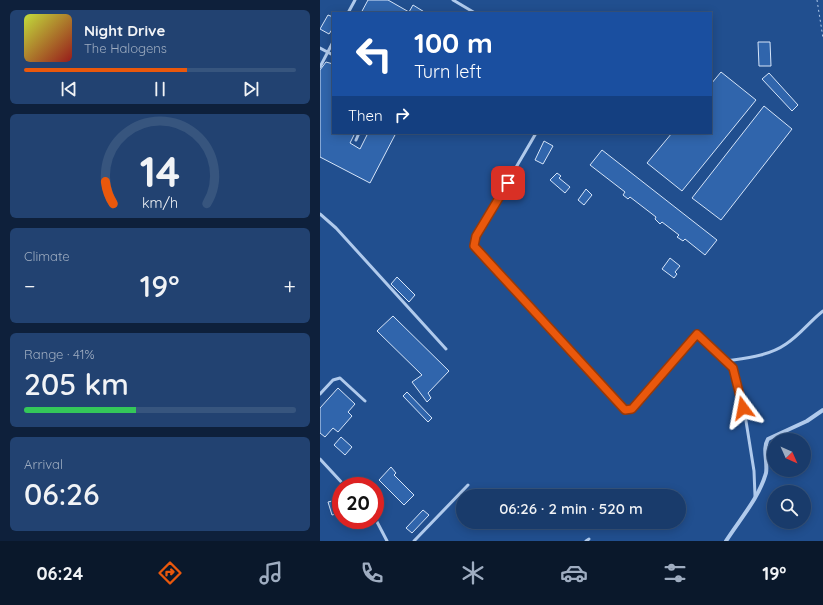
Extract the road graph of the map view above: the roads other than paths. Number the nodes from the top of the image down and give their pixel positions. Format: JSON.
{"nodes":[{"id":1,"x":355,"y":0,"type":"edge"},
{"id":2,"x":453,"y":0,"type":"edge"},
{"id":3,"x":349,"y":12,"type":"edge"},
{"id":4,"x":473,"y":12,"type":"edge"},
{"id":5,"x":332,"y":44,"type":"edge"},
{"id":6,"x":320,"y":48,"type":"edge"},
{"id":7,"x":328,"y":52,"type":"junction"},
{"id":8,"x":332,"y":54,"type":"edge"},
{"id":9,"x":320,"y":67,"type":"edge"},
{"id":10,"x":359,"y":134,"type":"edge"},
{"id":11,"x":535,"y":134,"type":"edge"},
{"id":12,"x":356,"y":140,"type":"dead end"},
{"id":13,"x":320,"y":214,"type":"edge"},
{"id":14,"x":823,"y":311,"type":"edge"},
{"id":15,"x":446,"y":349,"type":"dead end"},
{"id":16,"x":726,"y":361,"type":"junction"},
{"id":17,"x":320,"y":394,"type":"edge"},
{"id":18,"x":365,"y":401,"type":"dead end"},
{"id":19,"x":823,"y":410,"type":"edge"},
{"id":20,"x":320,"y":459,"type":"edge"},
{"id":21,"x":337,"y":477,"type":"edge"},
{"id":22,"x":468,"y":485,"type":"dead end"},
{"id":23,"x":755,"y":496,"type":"junction"},
{"id":24,"x":381,"y":529,"type":"edge"},
{"id":25,"x":387,"y":541,"type":"edge"},
{"id":26,"x":414,"y":541,"type":"edge"},
{"id":27,"x":726,"y":541,"type":"edge"}],
"edges":[{"from":1,"to":3,"type":"lane"},
{"from":2,"to":4,"type":"lane"},
{"from":5,"to":7,"type":"lane"},
{"from":6,"to":7,"type":"lane"},
{"from":7,"to":8,"type":"lane"},
{"from":7,"to":9,"type":"lane"},
{"from":10,"to":12,"type":"lane"},
{"from":11,"to":16,"type":"lane"},
{"from":13,"to":15,"type":"lane"},
{"from":14,"to":16,"type":"lane"},
{"from":16,"to":23,"type":"lane"},
{"from":17,"to":18,"type":"lane"},
{"from":19,"to":23,"type":"street"},
{"from":20,"to":21,"type":"lane"},
{"from":22,"to":26,"type":"lane"},
{"from":23,"to":27,"type":"street"},
{"from":24,"to":25,"type":"lane"}]}
